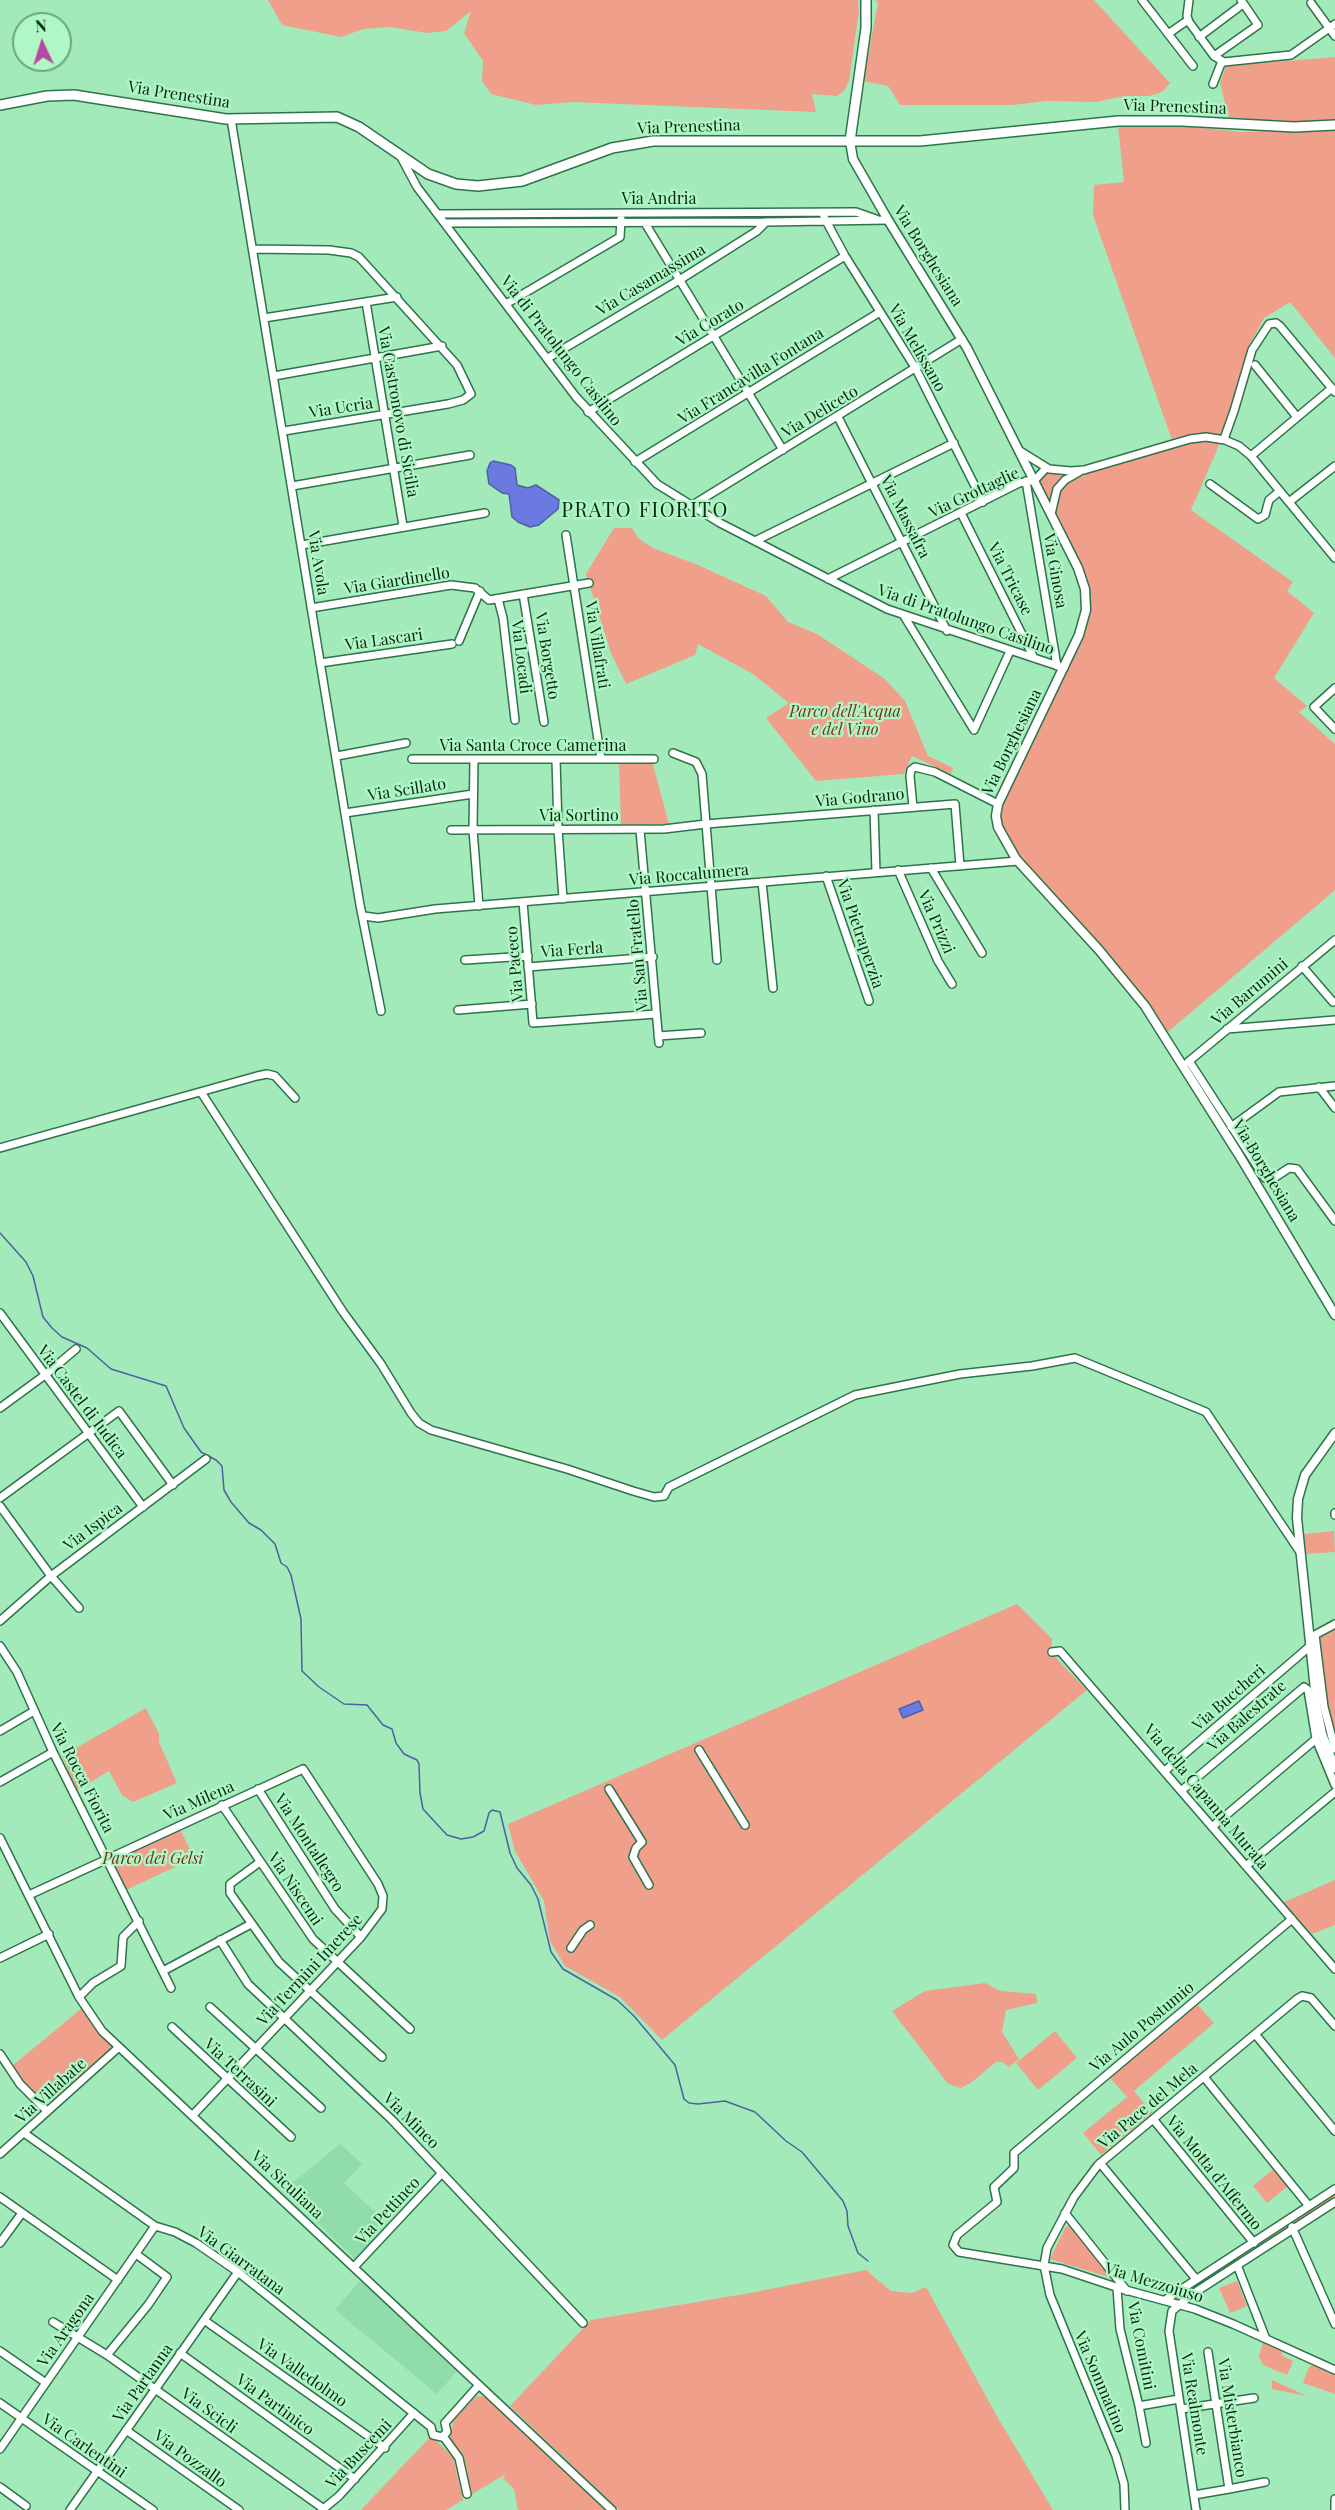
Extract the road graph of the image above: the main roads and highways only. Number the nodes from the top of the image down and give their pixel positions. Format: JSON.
{"nodes":[{"id":1,"x":866,"y":0,"type":"edge"},
{"id":2,"x":0,"y":105,"type":"edge"},
{"id":3,"x":1335,"y":125,"type":"edge"},
{"id":4,"x":850,"y":141,"type":"junction"}],
"edges":[{"from":1,"to":4,"type":"main road"},
{"from":2,"to":4,"type":"main road","name":"Via Prenestina"},
{"from":3,"to":4,"type":"main road","name":"Via Prenestina"}]}
